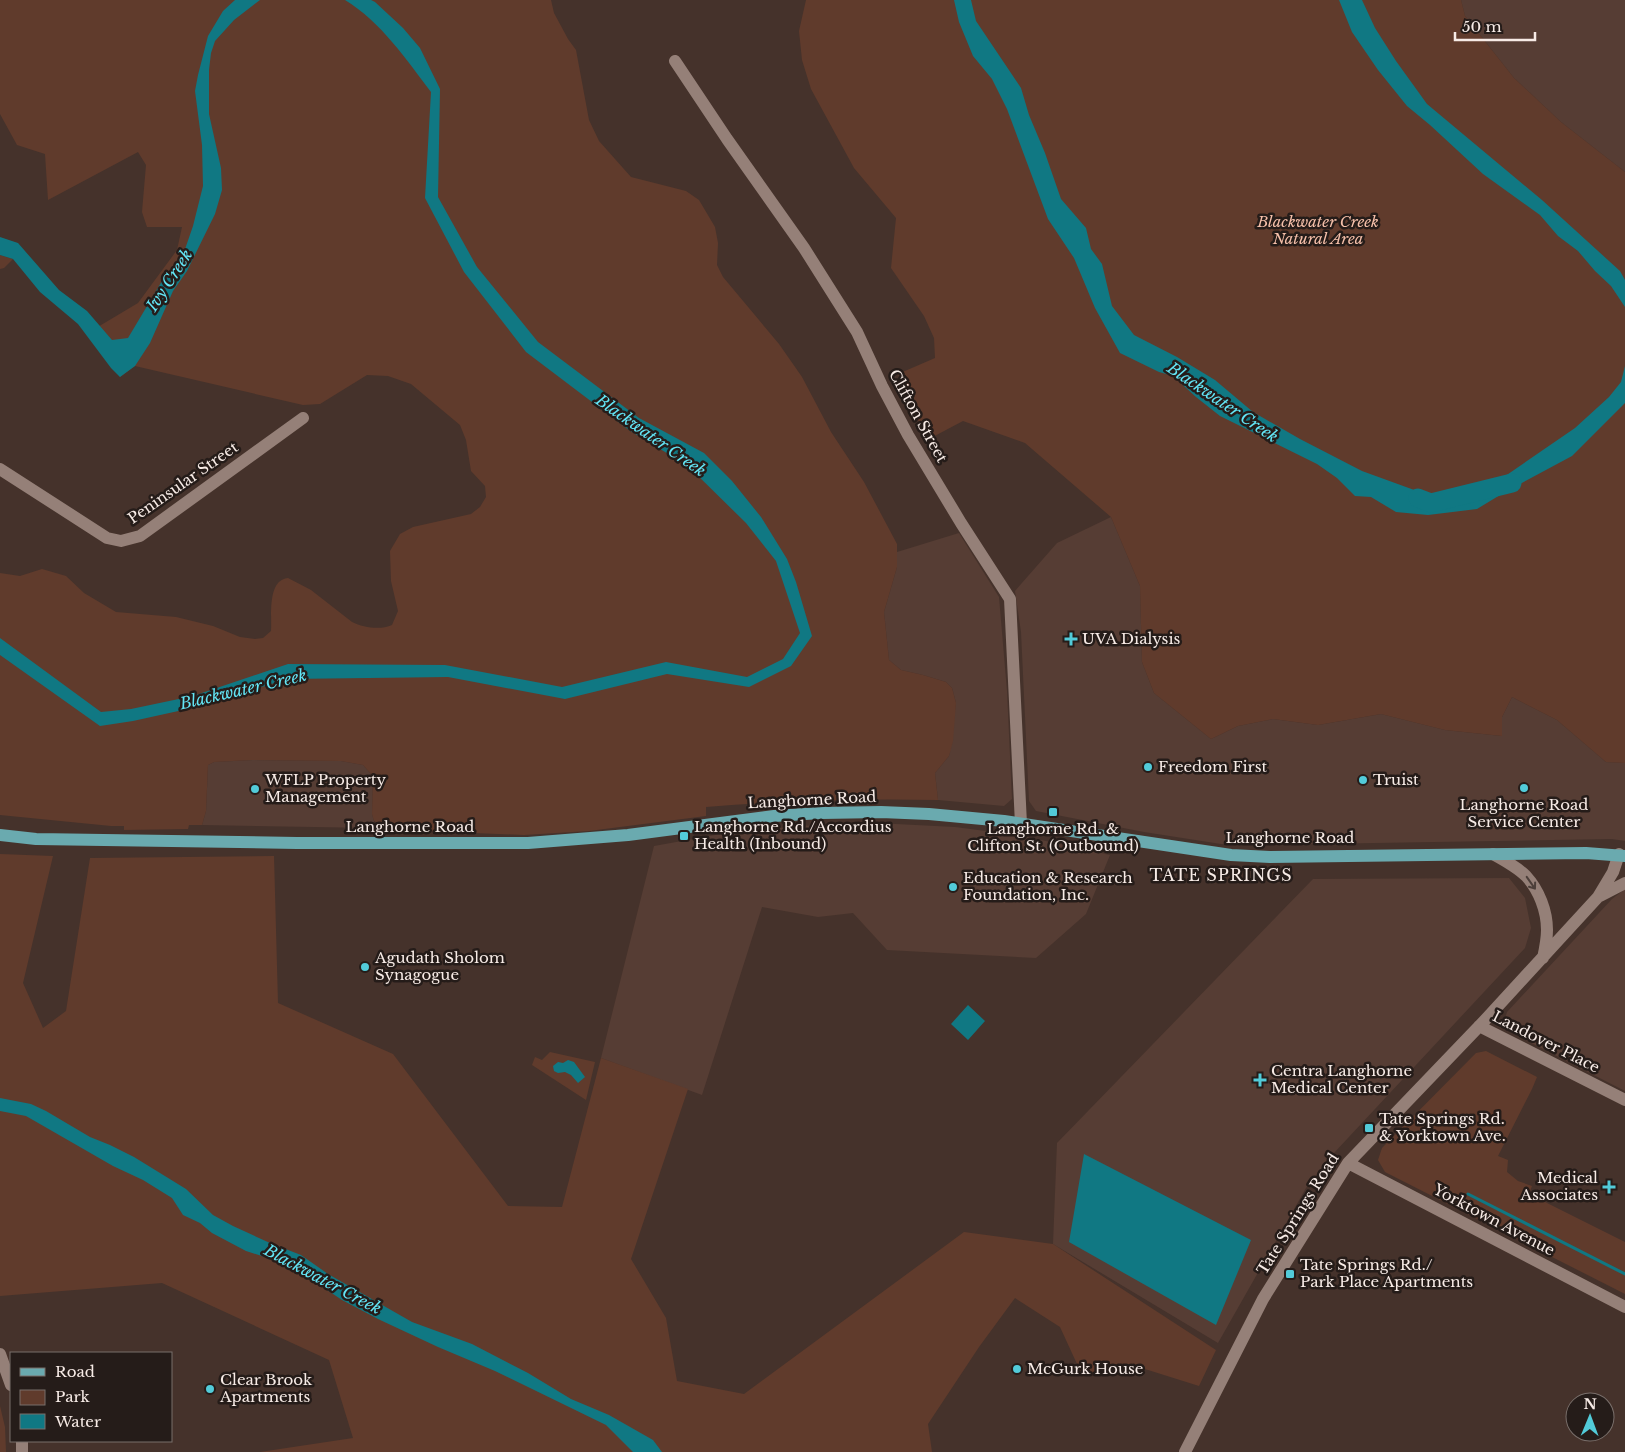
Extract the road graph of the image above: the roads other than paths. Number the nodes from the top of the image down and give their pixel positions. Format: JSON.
{"nodes":[{"id":1,"x":675,"y":61,"type":"dead end"},
{"id":2,"x":303,"y":418,"type":"dead end"},
{"id":3,"x":0,"y":468,"type":"edge"},
{"id":4,"x":1021,"y":824,"type":"junction"},
{"id":5,"x":0,"y":835,"type":"edge"},
{"id":6,"x":1493,"y":854,"type":"junction"},
{"id":7,"x":1622,"y":855,"type":"edge"},
{"id":8,"x":1625,"y":883,"type":"edge"},
{"id":9,"x":1598,"y":897,"type":"junction"},
{"id":10,"x":1543,"y":958,"type":"junction"},
{"id":11,"x":1479,"y":1026,"type":"junction"},
{"id":12,"x":1625,"y":1100,"type":"edge"},
{"id":13,"x":1348,"y":1163,"type":"junction"},
{"id":14,"x":1625,"y":1307,"type":"edge"},
{"id":15,"x":0,"y":1354,"type":"edge"},
{"id":16,"x":10,"y":1382,"type":"edge"},
{"id":17,"x":1185,"y":1452,"type":"edge"}],
"edges":[{"from":1,"to":4,"type":"street","name":"Clifton Street"},
{"from":2,"to":3,"type":"street","name":"Peninsular Street"},
{"from":4,"to":5,"type":"main road","name":"Langhorne Road"},
{"from":4,"to":6,"type":"main road","name":"Langhorne Road"},
{"from":6,"to":7,"type":"main road","name":"Langhorne Road"},
{"from":6,"to":10,"type":"street","one_way":true},
{"from":7,"to":9,"type":"street","name":"Tate Springs Road"},
{"from":8,"to":9,"type":"street","name":"Tate Springs Road"},
{"from":9,"to":10,"type":"street","name":"Tate Springs Road"},
{"from":10,"to":11,"type":"street","name":"Tate Springs Road"},
{"from":11,"to":12,"type":"street","name":"Landover Place"},
{"from":11,"to":13,"type":"street","name":"Tate Springs Road"},
{"from":13,"to":14,"type":"street","name":"Yorktown Avenue"},
{"from":13,"to":17,"type":"street","name":"Tate Springs Road"},
{"from":15,"to":16,"type":"street"}]}
